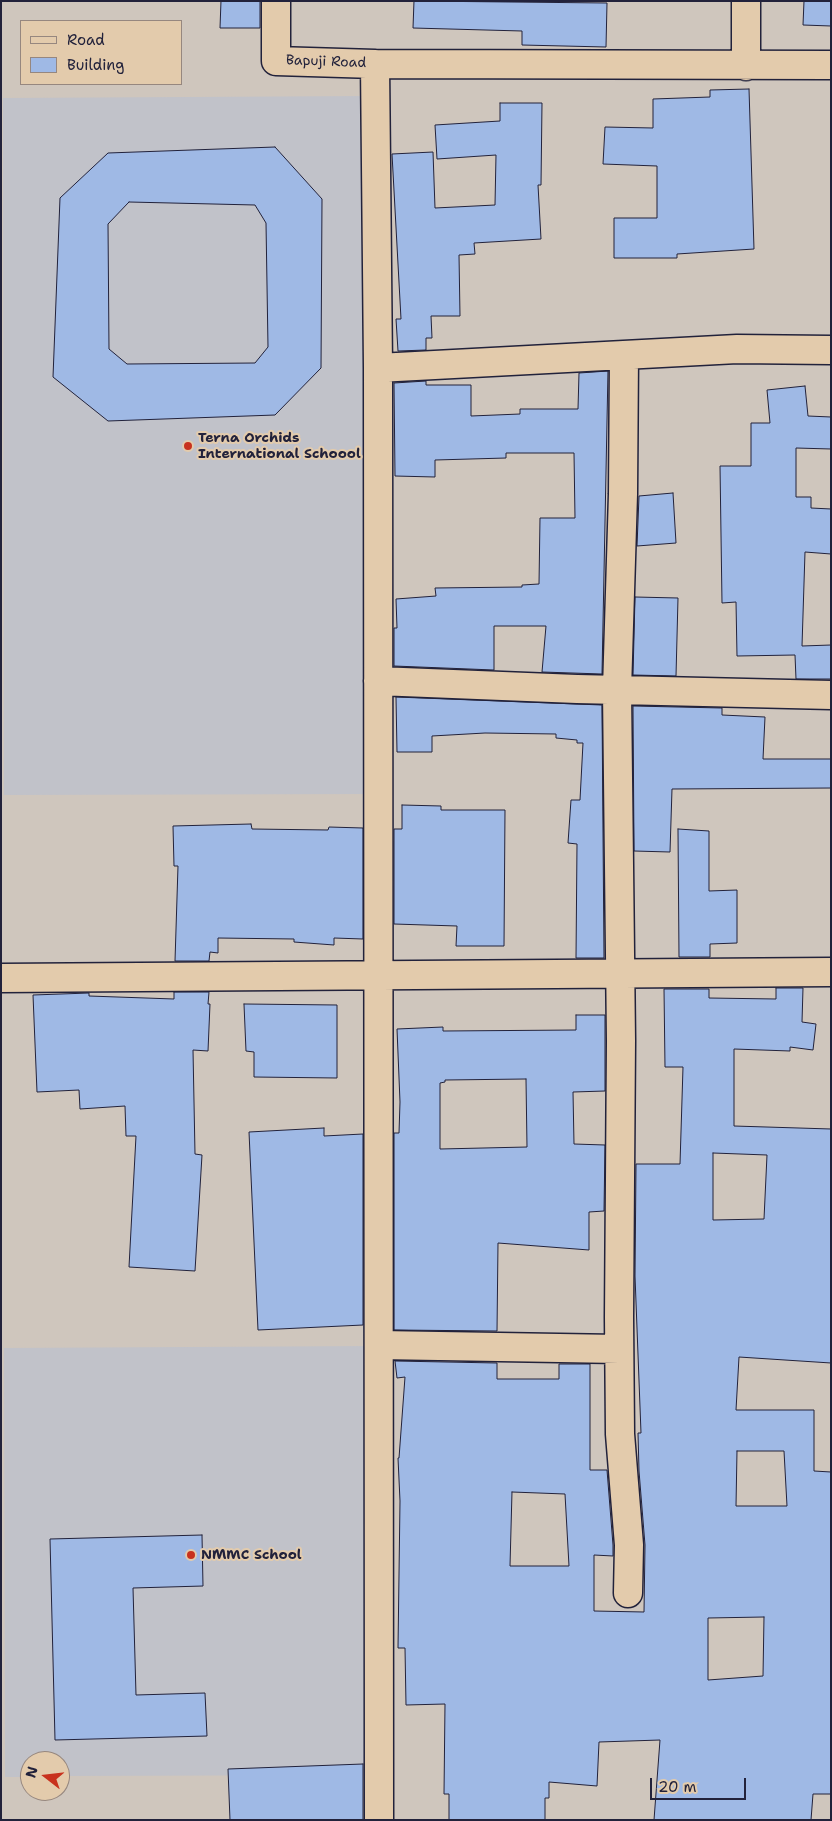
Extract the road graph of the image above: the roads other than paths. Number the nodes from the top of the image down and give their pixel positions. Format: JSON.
{"nodes":[{"id":1,"x":276,"y":1,"type":"edge"},
{"id":2,"x":746,"y":1,"type":"edge"},
{"id":3,"x":375,"y":64,"type":"junction"},
{"id":4,"x":746,"y":66,"type":"junction"},
{"id":5,"x":831,"y":66,"type":"edge"},
{"id":6,"x":831,"y":350,"type":"edge"},
{"id":7,"x":624,"y":355,"type":"junction"},
{"id":8,"x":378,"y":368,"type":"junction"},
{"id":9,"x":378,"y":681,"type":"junction"},
{"id":10,"x":617,"y":690,"type":"junction"},
{"id":11,"x":831,"y":695,"type":"edge"},
{"id":12,"x":831,"y":972,"type":"edge"},
{"id":13,"x":620,"y":973,"type":"junction"},
{"id":14,"x":378,"y":975,"type":"junction"},
{"id":15,"x":1,"y":978,"type":"edge"},
{"id":16,"x":379,"y":1345,"type":"junction"},
{"id":17,"x":619,"y":1349,"type":"junction"},
{"id":18,"x":628,"y":1593,"type":"dead end"},
{"id":19,"x":379,"y":1820,"type":"edge"}],
"edges":[{"from":1,"to":3,"type":"street","name":"Bapuji Road"},
{"from":2,"to":4,"type":"street"},
{"from":3,"to":4,"type":"street"},
{"from":3,"to":8,"type":"street"},
{"from":4,"to":5,"type":"street"},
{"from":6,"to":7,"type":"street"},
{"from":7,"to":8,"type":"street"},
{"from":7,"to":10,"type":"street"},
{"from":8,"to":9,"type":"street"},
{"from":9,"to":10,"type":"street"},
{"from":9,"to":14,"type":"street"},
{"from":10,"to":11,"type":"street"},
{"from":10,"to":13,"type":"street"},
{"from":12,"to":13,"type":"street"},
{"from":13,"to":14,"type":"street"},
{"from":13,"to":17,"type":"street"},
{"from":14,"to":15,"type":"street"},
{"from":14,"to":16,"type":"street"},
{"from":16,"to":17,"type":"street"},
{"from":16,"to":19,"type":"street"},
{"from":17,"to":18,"type":"street"}]}
